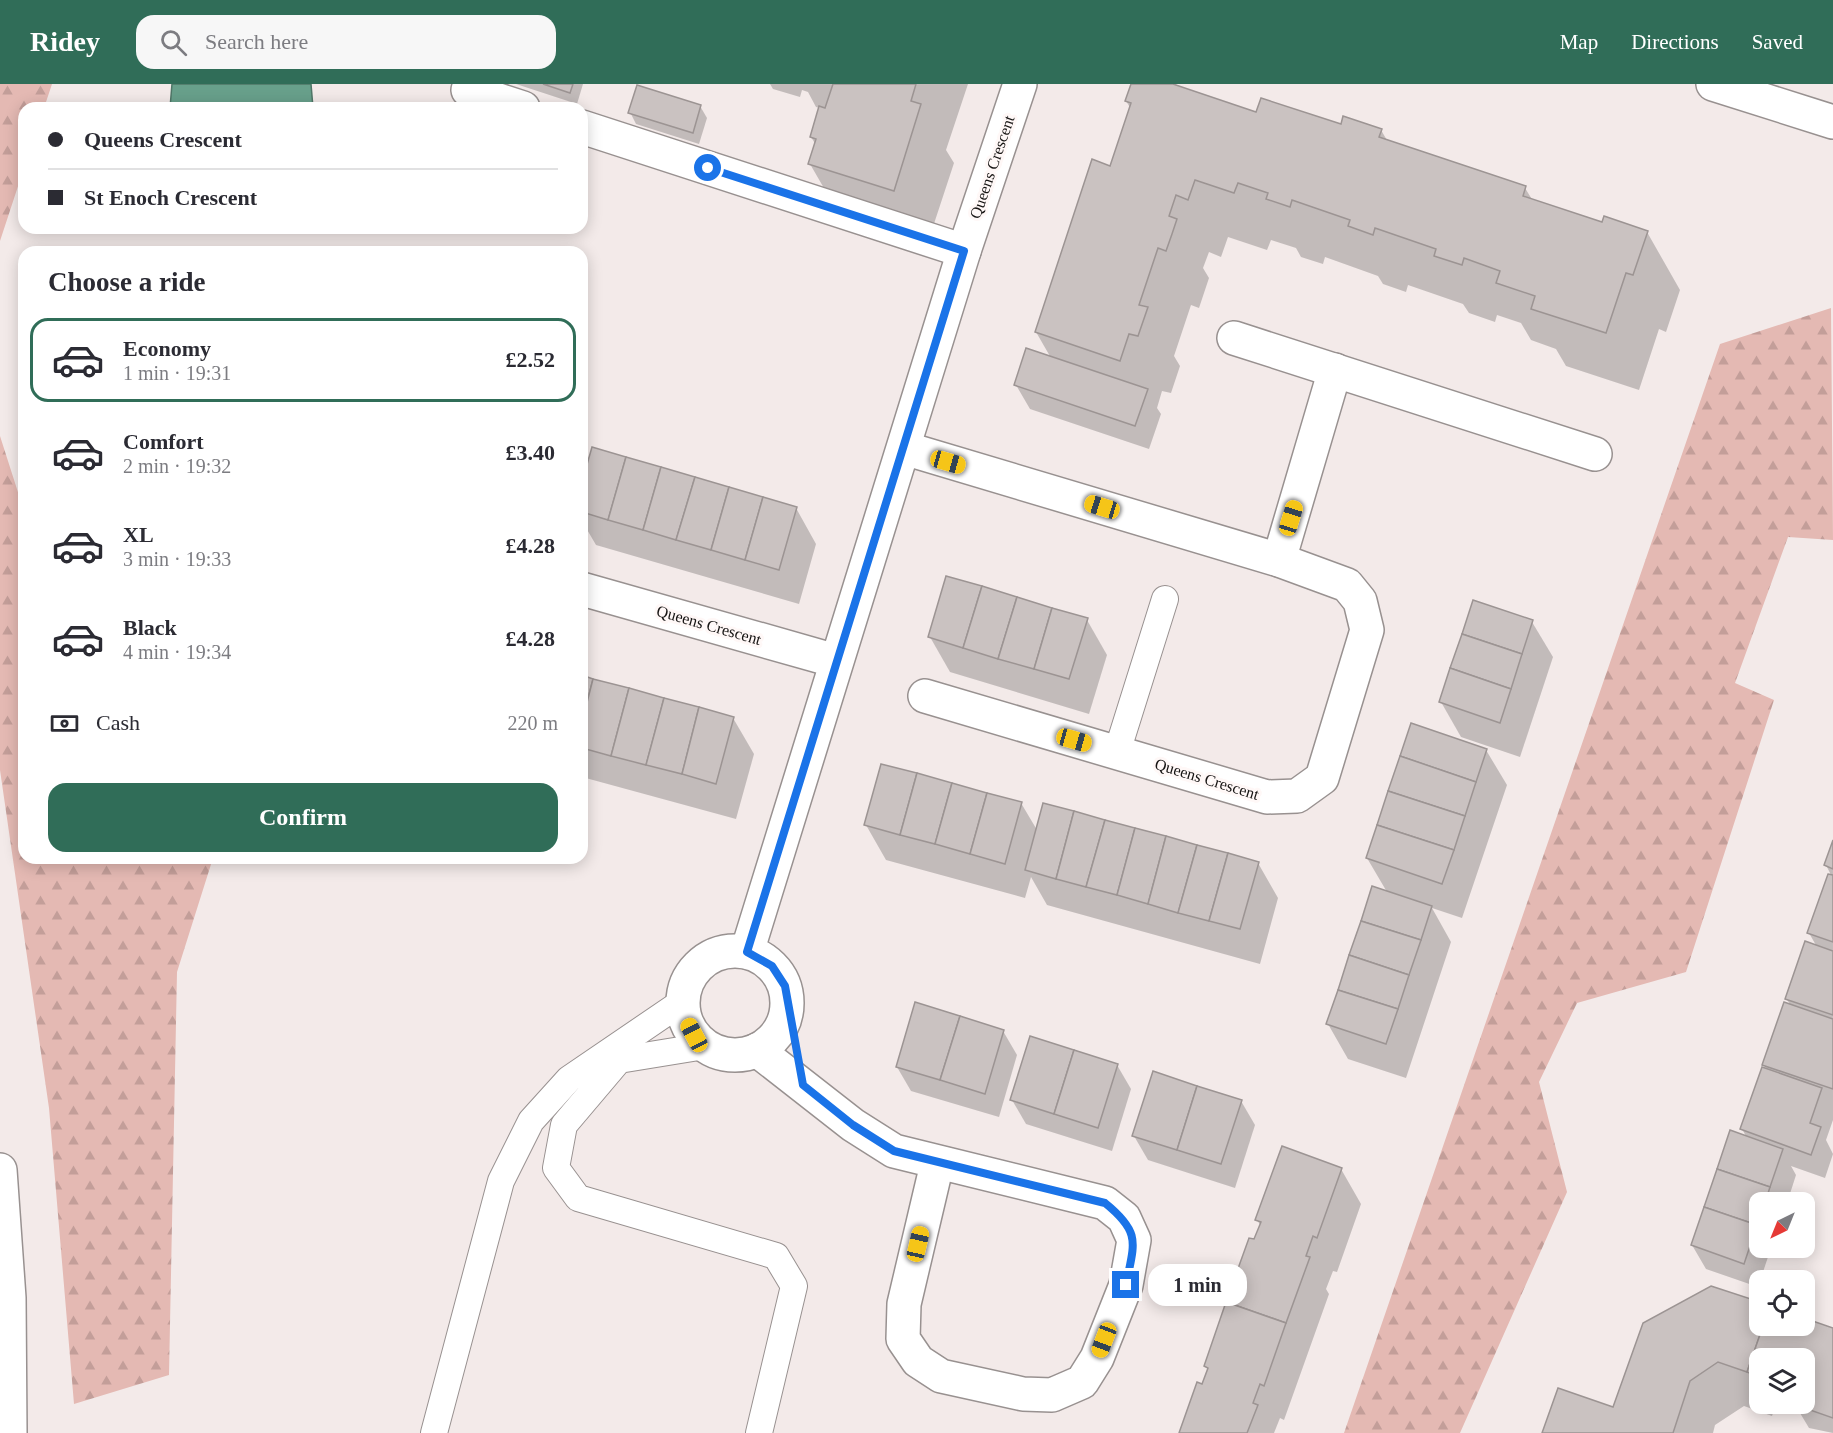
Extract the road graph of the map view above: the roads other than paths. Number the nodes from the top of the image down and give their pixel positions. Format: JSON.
{"nodes":[{"id":1,"x":1020,"y":84,"type":"edge"},
{"id":2,"x":1713,"y":84,"type":"edge"},
{"id":3,"x":468,"y":90,"type":"dead end"},
{"id":4,"x":505,"y":102,"type":"edge"},
{"id":5,"x":1833,"y":122,"type":"edge"},
{"id":6,"x":588,"y":129,"type":"edge"},
{"id":7,"x":964,"y":251,"type":"junction"},
{"id":8,"x":1234,"y":338,"type":"dead end"},
{"id":9,"x":1335,"y":370,"type":"junction"},
{"id":10,"x":904,"y":448,"type":"junction"},
{"id":11,"x":1595,"y":454,"type":"dead end"},
{"id":12,"x":1279,"y":560,"type":"junction"},
{"id":13,"x":588,"y":591,"type":"edge"},
{"id":14,"x":1165,"y":599,"type":"dead end"},
{"id":15,"x":836,"y":661,"type":"junction"},
{"id":16,"x":925,"y":696,"type":"dead end"},
{"id":17,"x":1117,"y":752,"type":"junction"},
{"id":18,"x":747,"y":952,"type":"junction"},
{"id":19,"x":682,"y":1002,"type":"junction"},
{"id":20,"x":787,"y":1004,"type":"junction"},
{"id":21,"x":705,"y":1046,"type":"junction"},
{"id":22,"x":757,"y":1050,"type":"junction"},
{"id":23,"x":803,"y":1085,"type":"junction"},
{"id":24,"x":937,"y":1164,"type":"junction"},
{"id":25,"x":0,"y":1170,"type":"edge"},
{"id":26,"x":10,"y":1433,"type":"edge"},
{"id":27,"x":434,"y":1433,"type":"edge"},
{"id":28,"x":759,"y":1433,"type":"edge"}],
"edges":[{"from":1,"to":7,"type":"street","name":"Queens Crescent"},
{"from":2,"to":5,"type":"street"},
{"from":3,"to":4,"type":"street"},
{"from":6,"to":7,"type":"street"},
{"from":7,"to":10,"type":"street","name":"Queens Crescent"},
{"from":8,"to":9,"type":"street"},
{"from":9,"to":11,"type":"street"},
{"from":9,"to":12,"type":"street"},
{"from":10,"to":12,"type":"street","name":"Queens Crescent"},
{"from":10,"to":15,"type":"street","name":"Queens Crescent"},
{"from":12,"to":17,"type":"street","name":"Queens Crescent"},
{"from":13,"to":15,"type":"street","name":"Queens Crescent"},
{"from":14,"to":17,"type":"lane"},
{"from":15,"to":18,"type":"street","name":"Queens Crescent"},
{"from":16,"to":17,"type":"street","name":"Queens Crescent"},
{"from":18,"to":19,"type":"street"},
{"from":18,"to":20,"type":"street"},
{"from":19,"to":21,"type":"street"},
{"from":19,"to":27,"type":"lane"},
{"from":20,"to":22,"type":"street"},
{"from":20,"to":23,"type":"street"},
{"from":21,"to":22,"type":"street"},
{"from":21,"to":28,"type":"lane"},
{"from":22,"to":23,"type":"street"},
{"from":23,"to":24,"type":"street"},
{"from":24,"to":24,"type":"street"},
{"from":25,"to":26,"type":"street"}]}
